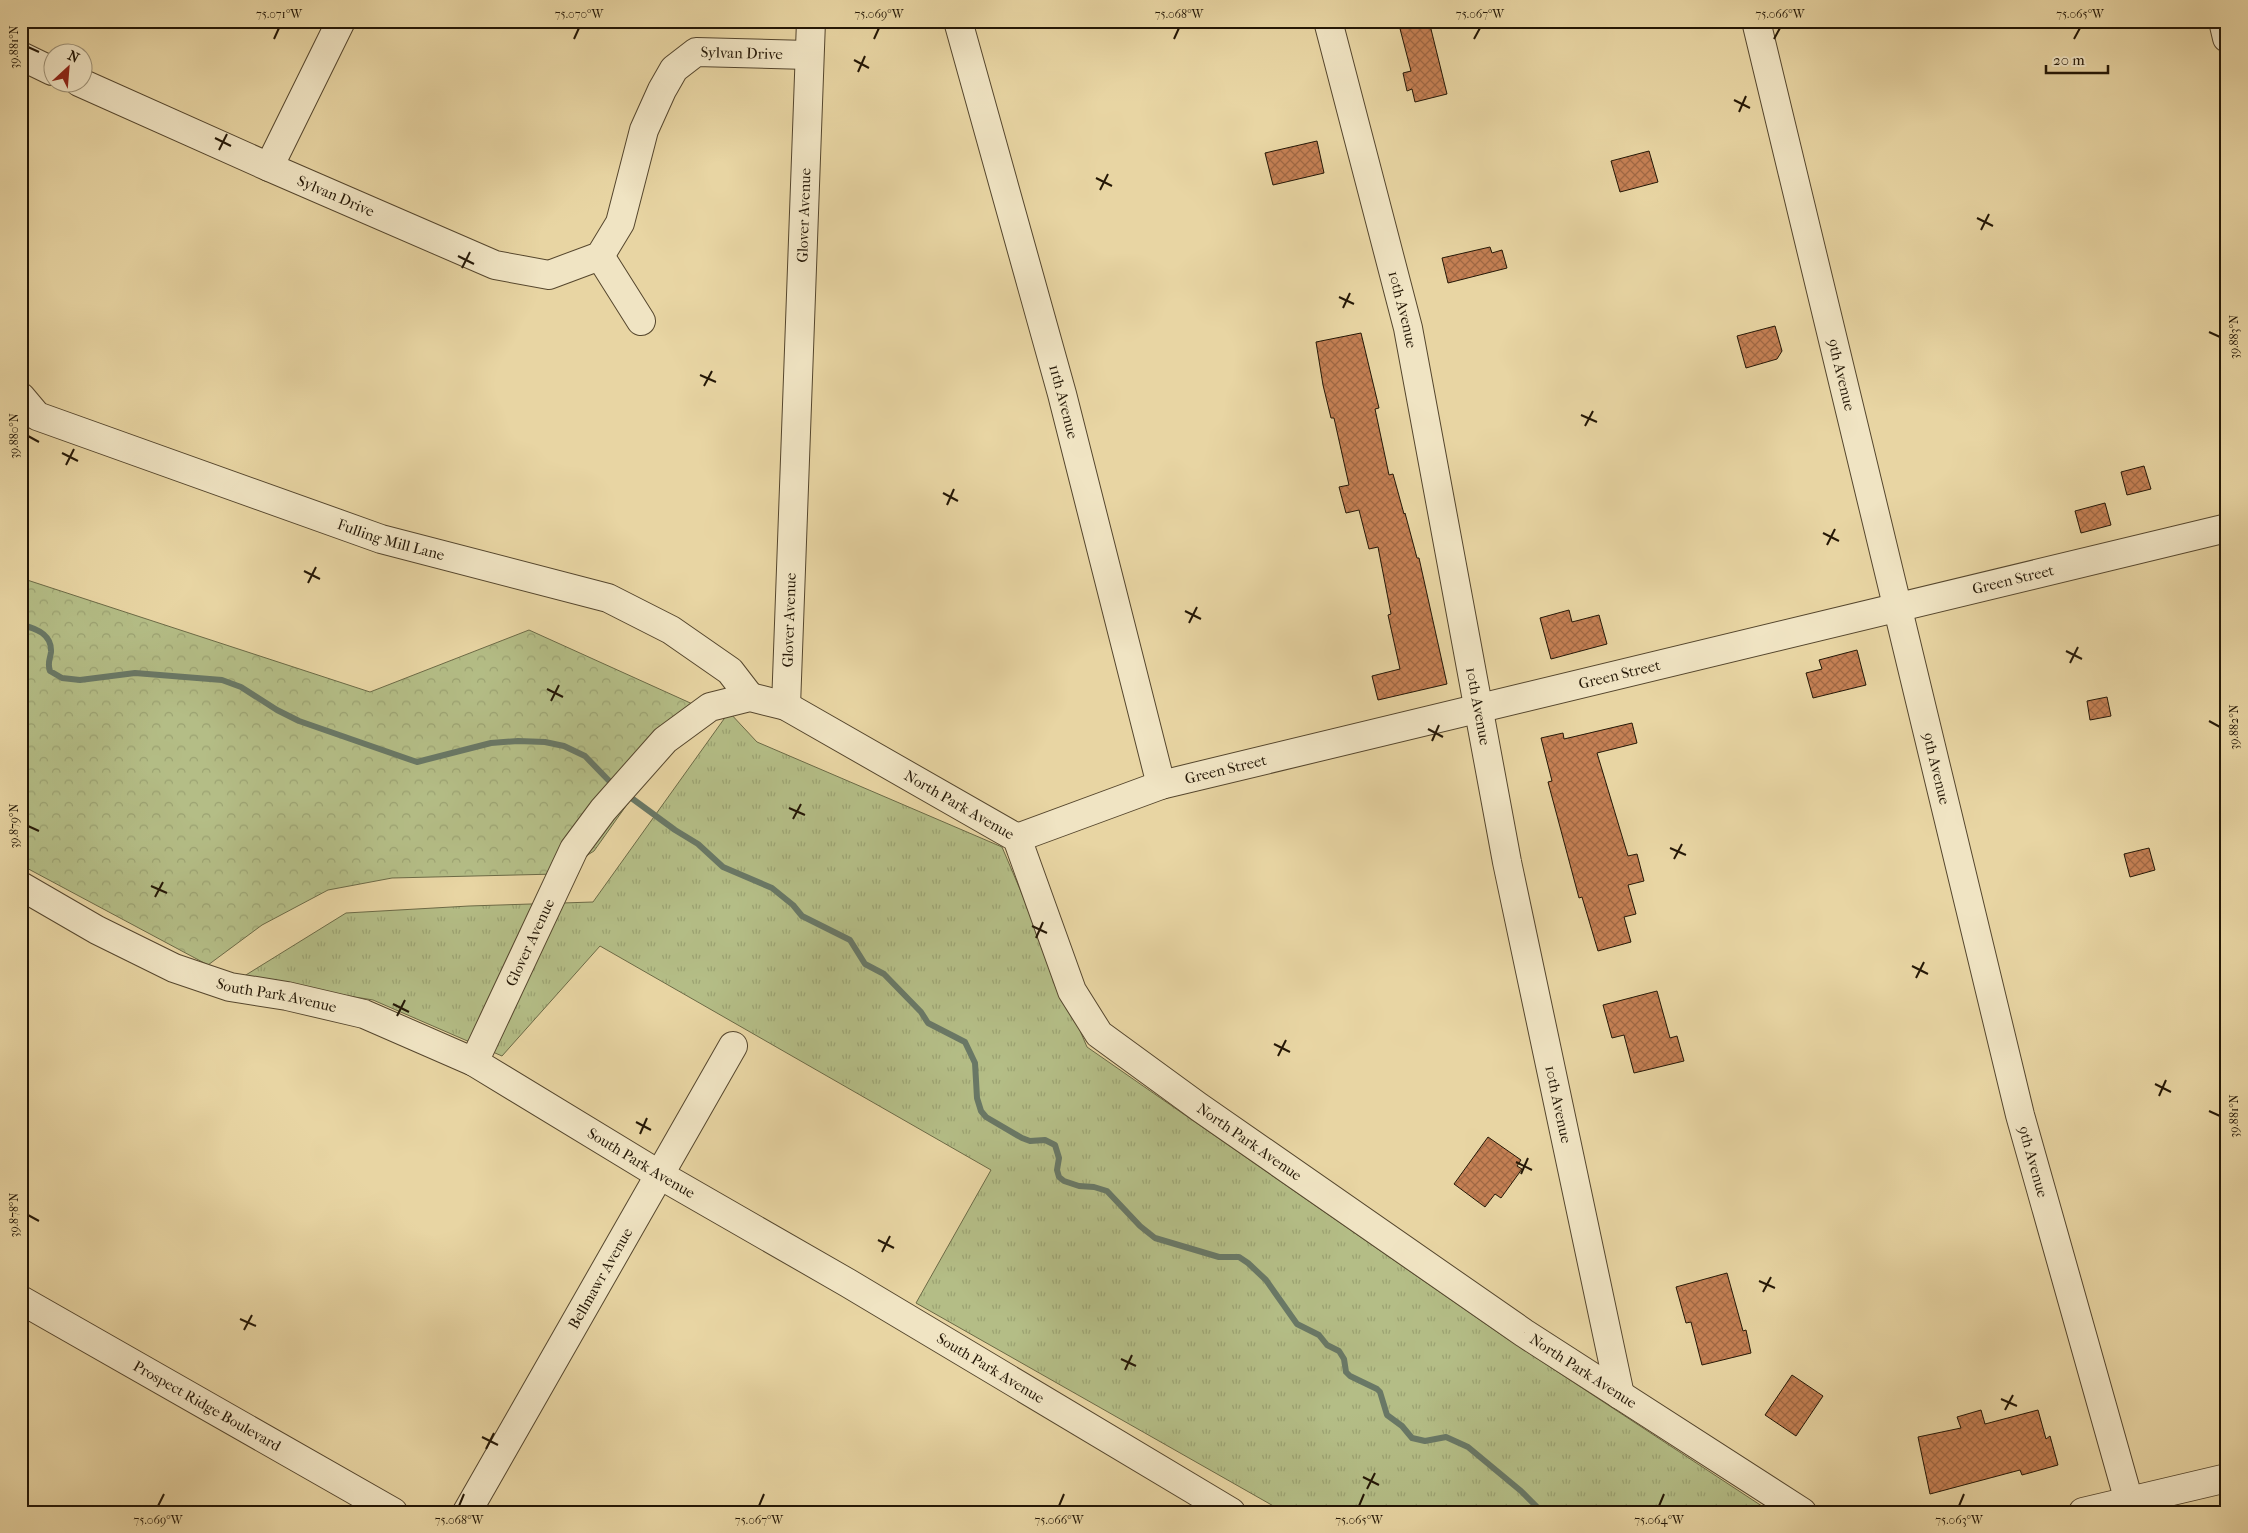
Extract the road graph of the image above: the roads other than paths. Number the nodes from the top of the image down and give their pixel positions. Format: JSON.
{"nodes":[{"id":1,"x":341,"y":21,"type":"edge"},
{"id":2,"x":811,"y":21,"type":"edge"},
{"id":3,"x":958,"y":21,"type":"edge"},
{"id":4,"x":1328,"y":21,"type":"edge"},
{"id":5,"x":1756,"y":21,"type":"edge"},
{"id":6,"x":2223,"y":21,"type":"edge"},
{"id":7,"x":2227,"y":38,"type":"edge"},
{"id":8,"x":808,"y":55,"type":"junction"},
{"id":9,"x":21,"y":56,"type":"edge"},
{"id":10,"x":42,"y":66,"type":"edge"},
{"id":11,"x":92,"y":88,"type":"edge"},
{"id":12,"x":269,"y":167,"type":"junction"},
{"id":13,"x":600,"y":256,"type":"junction"},
{"id":14,"x":641,"y":321,"type":"dead end"},
{"id":15,"x":21,"y":397,"type":"edge"},
{"id":16,"x":2227,"y":528,"type":"edge"},
{"id":17,"x":1899,"y":608,"type":"junction"},
{"id":18,"x":750,"y":697,"type":"junction"},
{"id":19,"x":786,"y":706,"type":"junction"},
{"id":20,"x":1478,"y":708,"type":"junction"},
{"id":21,"x":1161,"y":785,"type":"junction"},
{"id":22,"x":1017,"y":838,"type":"junction"},
{"id":23,"x":21,"y":886,"type":"edge"},
{"id":24,"x":733,"y":1046,"type":"dead end"},
{"id":25,"x":474,"y":1062,"type":"junction"},
{"id":26,"x":660,"y":1175,"type":"junction"},
{"id":27,"x":21,"y":1300,"type":"edge"},
{"id":28,"x":1620,"y":1394,"type":"junction"},
{"id":29,"x":2227,"y":1478,"type":"edge"},
{"id":30,"x":2131,"y":1506,"type":"edge"},
{"id":31,"x":377,"y":1508,"type":"edge"},
{"id":32,"x":467,"y":1512,"type":"edge"},
{"id":33,"x":1231,"y":1512,"type":"edge"},
{"id":34,"x":1802,"y":1512,"type":"edge"},
{"id":35,"x":2083,"y":1512,"type":"edge"}],
"edges":[{"from":1,"to":12,"type":"street"},
{"from":2,"to":8,"type":"street","name":"Glover Avenue"},
{"from":3,"to":21,"type":"street","name":"11th Avenue"},
{"from":4,"to":20,"type":"street","name":"10th Avenue"},
{"from":5,"to":17,"type":"street","name":"9th Avenue"},
{"from":6,"to":7,"type":"street"},
{"from":8,"to":13,"type":"street","name":"Sylvan Drive"},
{"from":8,"to":19,"type":"street","name":"Glover Avenue"},
{"from":9,"to":10,"type":"street"},
{"from":11,"to":12,"type":"street","name":"Sylvan Drive"},
{"from":12,"to":13,"type":"street","name":"Sylvan Drive"},
{"from":13,"to":14,"type":"street"},
{"from":15,"to":18,"type":"street","name":"Fulling Mill Lane"},
{"from":16,"to":17,"type":"street","name":"Green Street"},
{"from":17,"to":20,"type":"street","name":"Green Street"},
{"from":17,"to":30,"type":"street","name":"9th Avenue"},
{"from":18,"to":19,"type":"street","name":"Glover Avenue"},
{"from":18,"to":25,"type":"street","name":"Glover Avenue"},
{"from":19,"to":22,"type":"street","name":"North Park Avenue"},
{"from":20,"to":21,"type":"street","name":"Green Street"},
{"from":20,"to":28,"type":"street","name":"10th Avenue"},
{"from":21,"to":22,"type":"street","name":"Green Street"},
{"from":22,"to":28,"type":"street","name":"North Park Avenue"},
{"from":23,"to":25,"type":"street","name":"South Park Avenue"},
{"from":24,"to":26,"type":"street","name":"Bellmawr Avenue"},
{"from":25,"to":26,"type":"street","name":"South Park Avenue"},
{"from":26,"to":32,"type":"street","name":"Bellmawr Avenue"},
{"from":26,"to":33,"type":"street","name":"South Park Avenue"},
{"from":27,"to":31,"type":"street","name":"Prospect Ridge Boulevard"},
{"from":28,"to":34,"type":"street","name":"North Park Avenue"},
{"from":29,"to":30,"type":"street"},
{"from":30,"to":35,"type":"street"}]}
